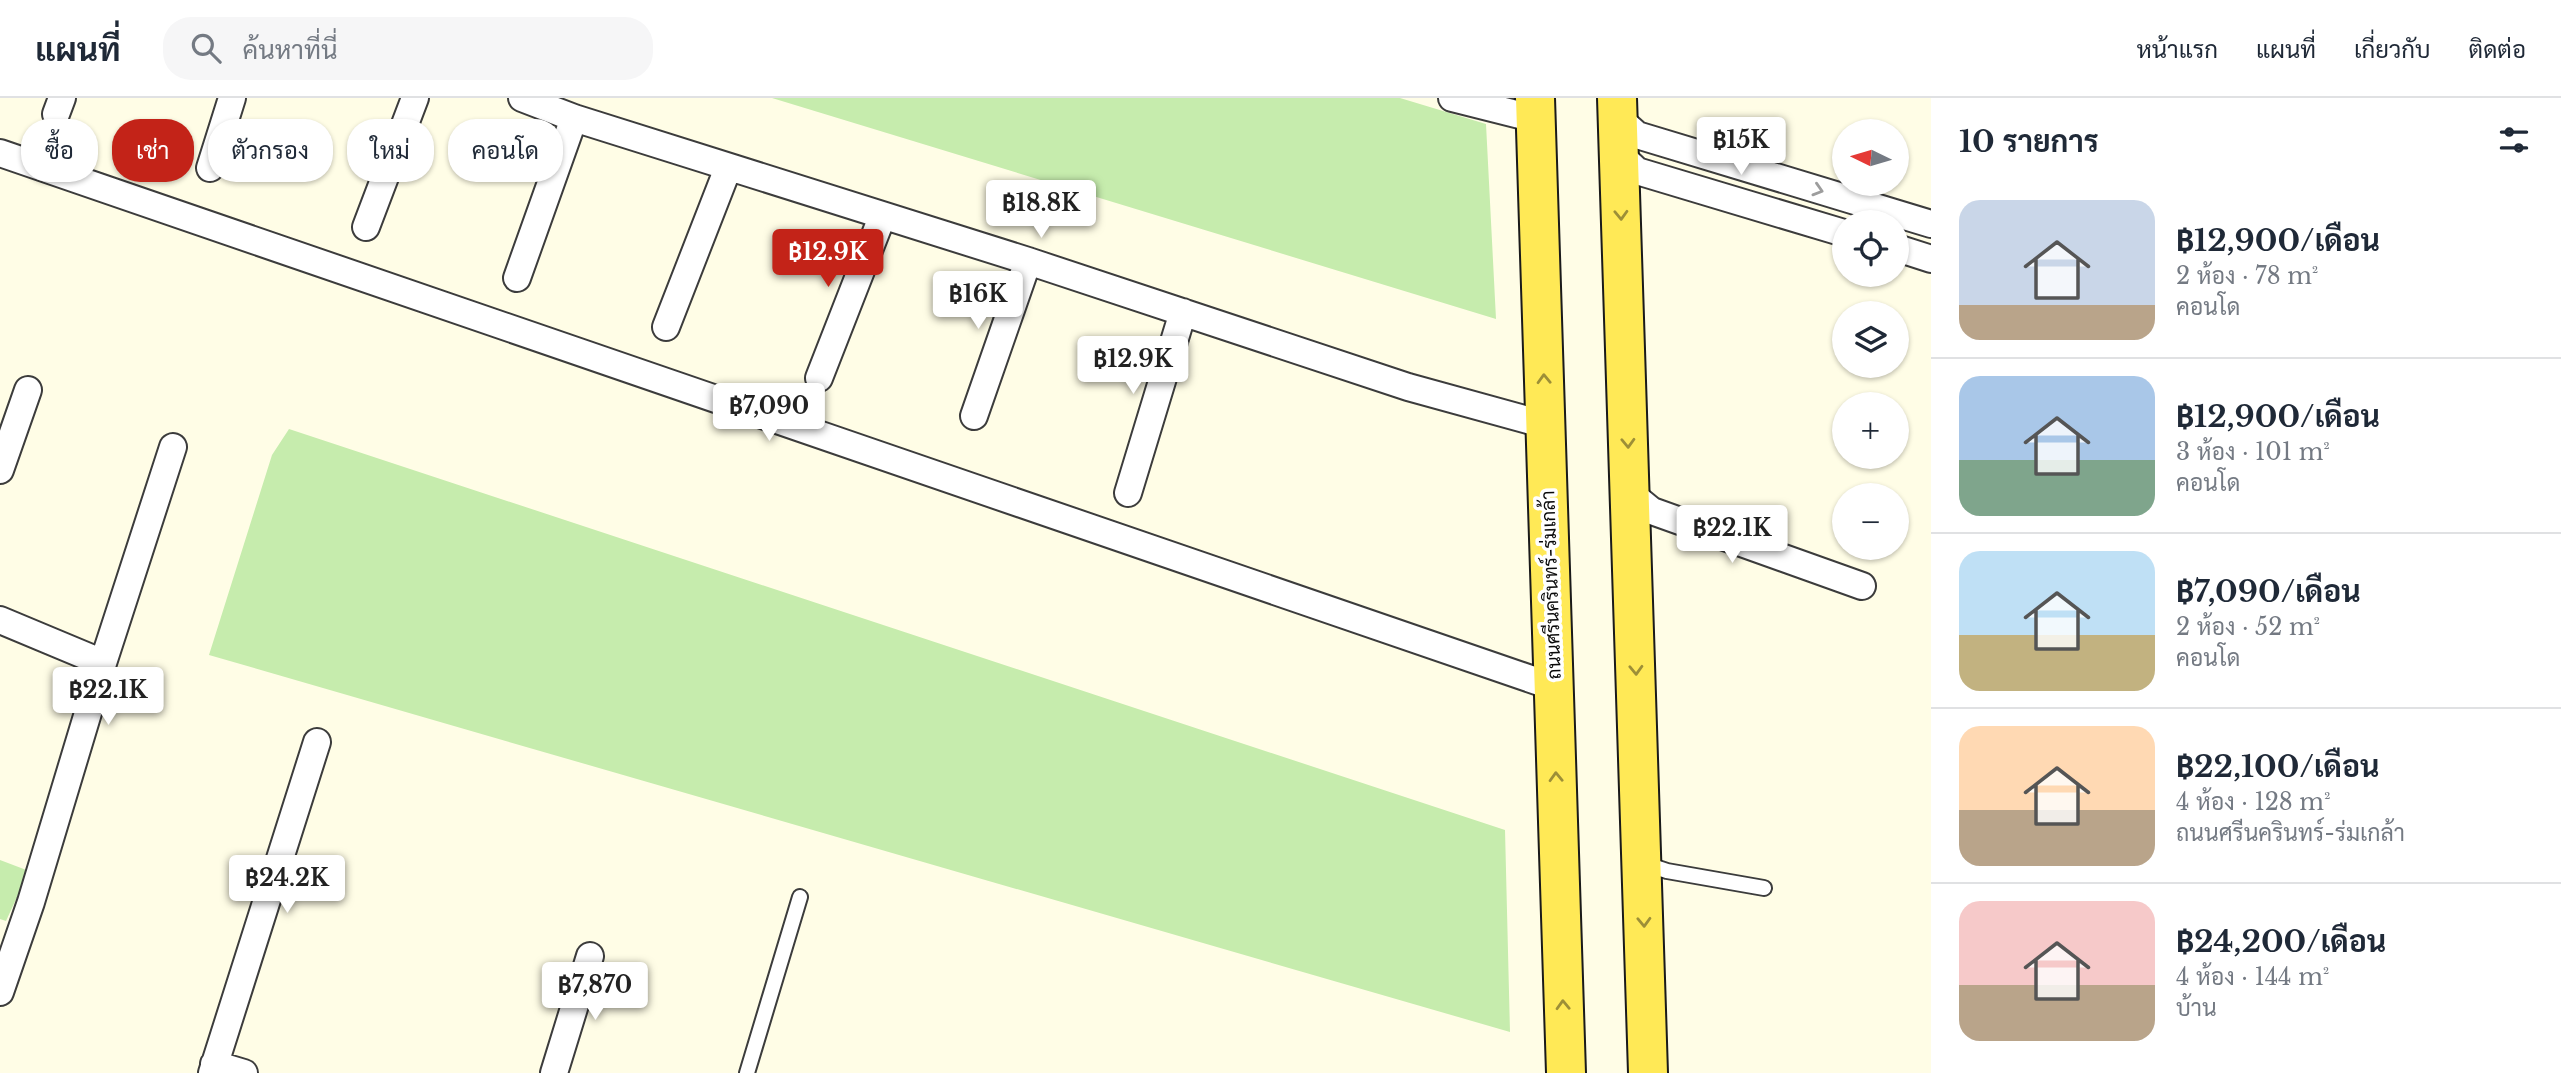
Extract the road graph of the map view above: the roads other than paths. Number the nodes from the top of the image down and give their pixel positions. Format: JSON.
{"nodes":[{"id":1,"x":232,"y":98,"type":"edge"},
{"id":2,"x":415,"y":98,"type":"edge"},
{"id":3,"x":522,"y":98,"type":"edge"},
{"id":4,"x":1452,"y":98,"type":"edge"},
{"id":5,"x":1536,"y":108,"type":"edge"},
{"id":6,"x":574,"y":118,"type":"junction"},
{"id":7,"x":225,"y":119,"type":"edge"},
{"id":8,"x":1618,"y":123,"type":"edge"},
{"id":9,"x":0,"y":153,"type":"edge"},
{"id":10,"x":728,"y":168,"type":"junction"},
{"id":11,"x":882,"y":217,"type":"junction"},
{"id":12,"x":1931,"y":223,"type":"edge"},
{"id":13,"x":366,"y":227,"type":"dead end"},
{"id":14,"x":1832,"y":229,"type":"edge"},
{"id":15,"x":1909,"y":252,"type":"edge"},
{"id":16,"x":1931,"y":259,"type":"edge"},
{"id":17,"x":1028,"y":261,"type":"junction"},
{"id":18,"x":517,"y":278,"type":"dead end"},
{"id":19,"x":1183,"y":312,"type":"junction"},
{"id":20,"x":666,"y":327,"type":"dead end"},
{"id":21,"x":819,"y":378,"type":"dead end"},
{"id":22,"x":28,"y":390,"type":"dead end"},
{"id":23,"x":974,"y":416,"type":"dead end"},
{"id":24,"x":1546,"y":425,"type":"junction"},
{"id":25,"x":173,"y":447,"type":"dead end"},
{"id":26,"x":0,"y":470,"type":"edge"},
{"id":27,"x":1128,"y":493,"type":"dead end"},
{"id":28,"x":1630,"y":493,"type":"junction"},
{"id":29,"x":1862,"y":586,"type":"dead end"},
{"id":30,"x":0,"y":620,"type":"edge"},
{"id":31,"x":103,"y":663,"type":"junction"},
{"id":32,"x":1553,"y":687,"type":"junction"},
{"id":33,"x":317,"y":743,"type":"dead end"},
{"id":34,"x":1642,"y":863,"type":"junction"},
{"id":35,"x":1764,"y":888,"type":"dead end"},
{"id":36,"x":800,"y":897,"type":"dead end"},
{"id":37,"x":590,"y":956,"type":"dead end"},
{"id":38,"x":0,"y":992,"type":"edge"},
{"id":39,"x":1649,"y":1065,"type":"edge"},
{"id":40,"x":213,"y":1068,"type":"edge"},
{"id":41,"x":244,"y":1073,"type":"edge"},
{"id":42,"x":554,"y":1073,"type":"edge"},
{"id":43,"x":747,"y":1073,"type":"edge"},
{"id":44,"x":1566,"y":1073,"type":"edge"}],
"edges":[{"from":1,"to":7,"type":"street"},
{"from":2,"to":13,"type":"street"},
{"from":3,"to":6,"type":"street"},
{"from":4,"to":5,"type":"street"},
{"from":24,"to":5,"type":"main road","name":"ถนนศรีนครินทร์-ร่มเกล้า","one_way":true},
{"from":6,"to":10,"type":"street"},
{"from":6,"to":18,"type":"street"},
{"from":8,"to":12,"type":"street","one_way":true},
{"from":8,"to":14,"type":"street"},
{"from":8,"to":28,"type":"main road","one_way":true},
{"from":9,"to":32,"type":"street"},
{"from":10,"to":11,"type":"street"},
{"from":10,"to":20,"type":"street"},
{"from":11,"to":17,"type":"street"},
{"from":11,"to":21,"type":"street"},
{"from":15,"to":16,"type":"street"},
{"from":17,"to":19,"type":"street"},
{"from":17,"to":23,"type":"street"},
{"from":19,"to":24,"type":"street"},
{"from":19,"to":27,"type":"street"},
{"from":22,"to":26,"type":"street"},
{"from":24,"to":32,"type":"main road","name":"ถนนศรีนครินทร์-ร่มเกล้า"},
{"from":25,"to":31,"type":"street"},
{"from":28,"to":29,"type":"street"},
{"from":28,"to":34,"type":"main road","one_way":true},
{"from":30,"to":31,"type":"street"},
{"from":31,"to":38,"type":"street"},
{"from":44,"to":32,"type":"main road","name":"ถนนศรีนครินทร์-ร่มเกล้า","one_way":true},
{"from":33,"to":40,"type":"street"},
{"from":34,"to":35,"type":"lane"},
{"from":34,"to":39,"type":"main road","one_way":true},
{"from":36,"to":43,"type":"lane"},
{"from":37,"to":42,"type":"street"},
{"from":40,"to":41,"type":"street"}]}
